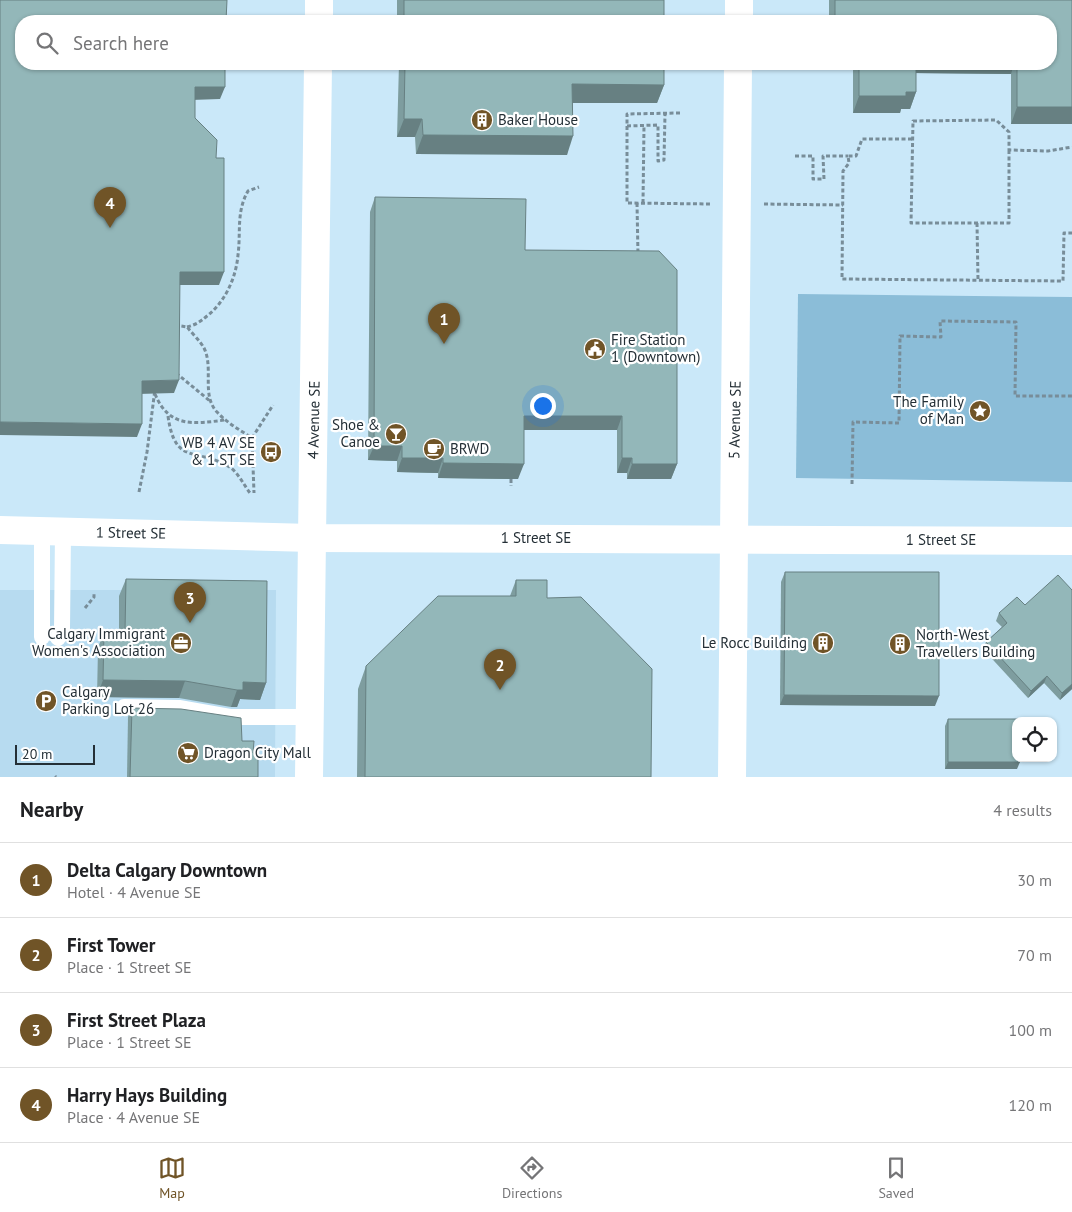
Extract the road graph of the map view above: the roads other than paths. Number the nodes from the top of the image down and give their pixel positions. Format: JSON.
{"nodes":[{"id":1,"x":319,"y":0,"type":"edge"},
{"id":2,"x":739,"y":0,"type":"edge"},
{"id":3,"x":319,"y":15,"type":"edge"},
{"id":4,"x":739,"y":15,"type":"edge"},
{"id":5,"x":318,"y":70,"type":"edge"},
{"id":6,"x":738,"y":70,"type":"edge"},
{"id":7,"x":0,"y":530,"type":"edge"},
{"id":8,"x":53,"y":532,"type":"junction"},
{"id":9,"x":312,"y":538,"type":"junction"},
{"id":10,"x":734,"y":539,"type":"junction"},
{"id":11,"x":1072,"y":541,"type":"edge"},
{"id":12,"x":50,"y":637,"type":"dead end"},
{"id":13,"x":124,"y":707,"type":"edge"},
{"id":14,"x":309,"y":717,"type":"junction"},
{"id":15,"x":309,"y":777,"type":"edge"},
{"id":16,"x":732,"y":777,"type":"edge"}],
"edges":[{"from":1,"to":3,"type":"main road"},
{"from":2,"to":4,"type":"main road"},
{"from":5,"to":9,"type":"main road","name":"4 Avenue SE"},
{"from":6,"to":10,"type":"main road","name":"5 Avenue SE"},
{"from":7,"to":8,"type":"main road","name":"1 Street SE"},
{"from":8,"to":9,"type":"main road","name":"1 Street SE"},
{"from":8,"to":12,"type":"lane"},
{"from":9,"to":10,"type":"main road","name":"1 Street SE"},
{"from":9,"to":14,"type":"main road","name":"4 Avenue SE"},
{"from":10,"to":11,"type":"main road","name":"1 Street SE"},
{"from":10,"to":16,"type":"main road","name":"5 Avenue SE"},
{"from":13,"to":14,"type":"lane"},
{"from":14,"to":15,"type":"main road","name":"4 Avenue SE"}]}
